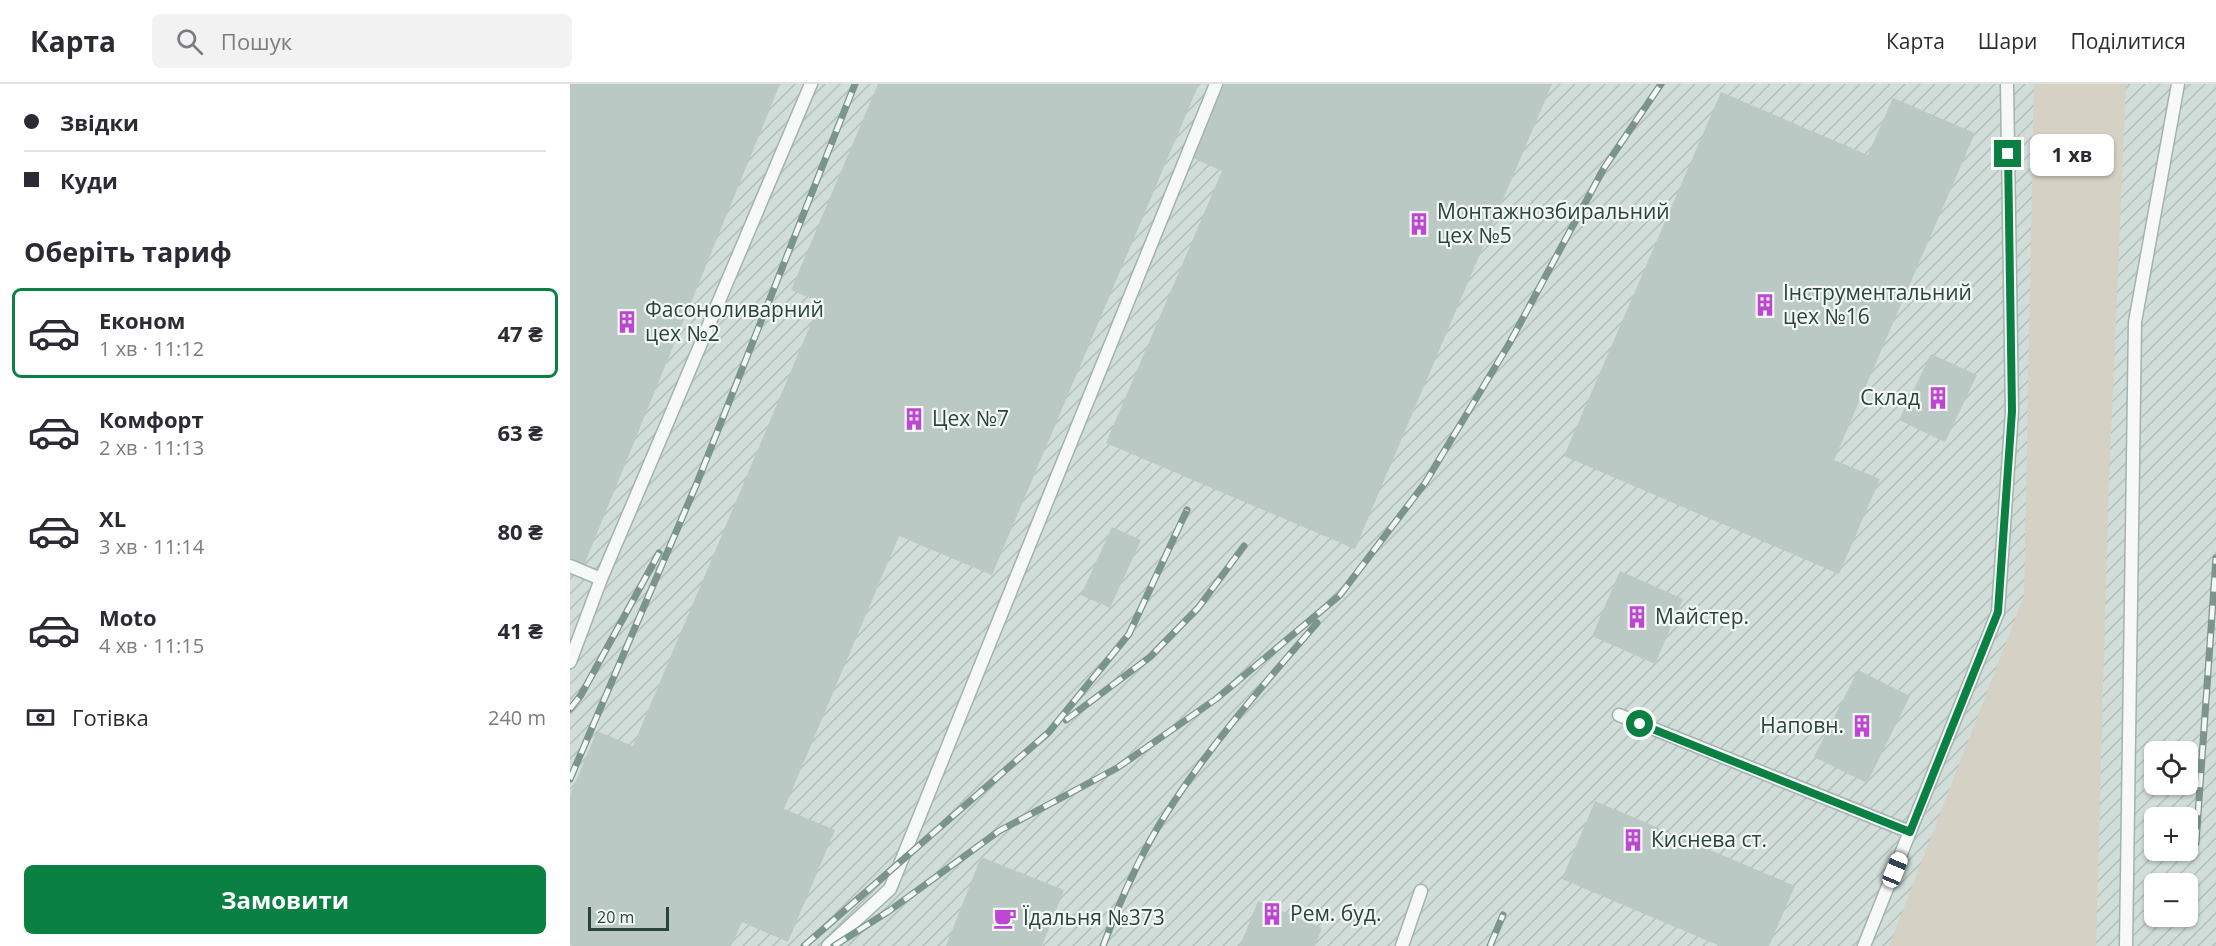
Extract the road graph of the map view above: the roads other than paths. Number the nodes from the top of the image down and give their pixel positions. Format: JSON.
{"nodes":[{"id":1,"x":811,"y":84,"type":"edge"},
{"id":2,"x":1216,"y":84,"type":"edge"},
{"id":3,"x":2007,"y":84,"type":"edge"},
{"id":4,"x":2178,"y":84,"type":"edge"},
{"id":5,"x":570,"y":566,"type":"edge"},
{"id":6,"x":601,"y":579,"type":"junction"},
{"id":7,"x":570,"y":662,"type":"edge"},
{"id":8,"x":1619,"y":716,"type":"dead end"},
{"id":9,"x":1910,"y":832,"type":"junction"},
{"id":10,"x":1421,"y":891,"type":"dead end"},
{"id":11,"x":828,"y":946,"type":"edge"},
{"id":12,"x":1402,"y":946,"type":"edge"},
{"id":13,"x":1864,"y":946,"type":"edge"},
{"id":14,"x":2126,"y":946,"type":"edge"}],
"edges":[{"from":1,"to":6,"type":"lane"},
{"from":2,"to":11,"type":"lane"},
{"from":3,"to":9,"type":"lane"},
{"from":4,"to":14,"type":"lane"},
{"from":5,"to":6,"type":"lane"},
{"from":6,"to":7,"type":"lane"},
{"from":8,"to":9,"type":"lane"},
{"from":9,"to":13,"type":"lane"},
{"from":10,"to":12,"type":"lane"}]}
